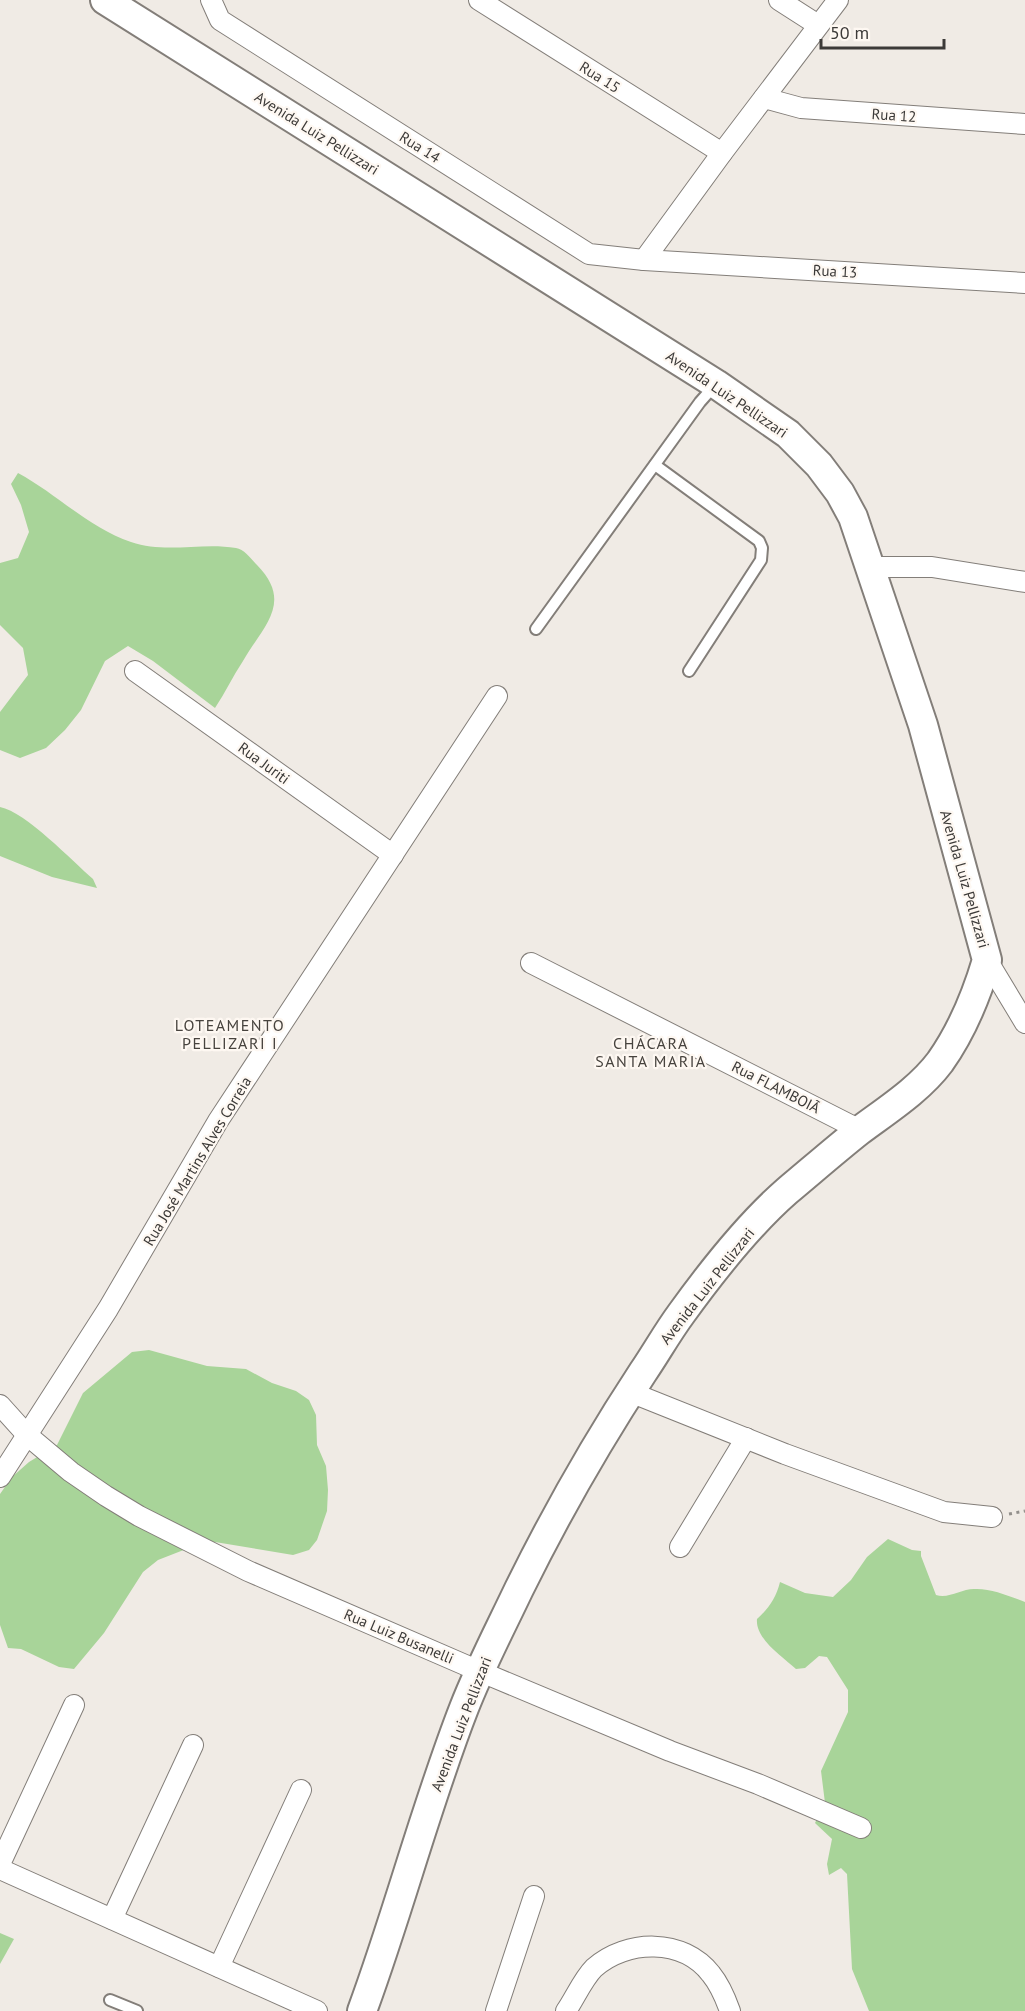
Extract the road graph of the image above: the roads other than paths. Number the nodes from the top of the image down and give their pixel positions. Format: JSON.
{"nodes":[{"id":1,"x":105,"y":0,"type":"edge"},
{"id":2,"x":479,"y":0,"type":"edge"},
{"id":3,"x":779,"y":0,"type":"edge"},
{"id":4,"x":838,"y":0,"type":"edge"},
{"id":5,"x":211,"y":1,"type":"edge"},
{"id":6,"x":818,"y":25,"type":"junction"},
{"id":7,"x":764,"y":98,"type":"junction"},
{"id":8,"x":1025,"y":124,"type":"edge"},
{"id":9,"x":722,"y":153,"type":"junction"},
{"id":10,"x":644,"y":260,"type":"junction"},
{"id":11,"x":1025,"y":283,"type":"edge"},
{"id":12,"x":716,"y":384,"type":"junction"},
{"id":13,"x":655,"y":465,"type":"junction"},
{"id":14,"x":870,"y":567,"type":"junction"},
{"id":15,"x":1025,"y":582,"type":"edge"},
{"id":16,"x":536,"y":629,"type":"dead end"},
{"id":17,"x":135,"y":671,"type":"dead end"},
{"id":18,"x":689,"y":671,"type":"dead end"},
{"id":19,"x":497,"y":696,"type":"dead end"},
{"id":20,"x":393,"y":855,"type":"junction"},
{"id":21,"x":987,"y":960,"type":"junction"},
{"id":22,"x":531,"y":963,"type":"dead end"},
{"id":23,"x":1005,"y":988,"type":"junction"},
{"id":24,"x":1025,"y":988,"type":"edge"},
{"id":25,"x":1025,"y":1023,"type":"edge"},
{"id":26,"x":860,"y":1130,"type":"junction"},
{"id":27,"x":630,"y":1392,"type":"junction"},
{"id":28,"x":0,"y":1405,"type":"edge"},
{"id":29,"x":27,"y":1435,"type":"junction"},
{"id":30,"x":746,"y":1438,"type":"junction"},
{"id":31,"x":0,"y":1478,"type":"edge"},
{"id":32,"x":992,"y":1517,"type":"dead end"},
{"id":33,"x":680,"y":1547,"type":"dead end"},
{"id":34,"x":479,"y":1671,"type":"junction"},
{"id":35,"x":74,"y":1705,"type":"dead end"},
{"id":36,"x":193,"y":1745,"type":"dead end"},
{"id":37,"x":301,"y":1790,"type":"dead end"},
{"id":38,"x":861,"y":1828,"type":"dead end"},
{"id":39,"x":0,"y":1864,"type":"edge"},
{"id":40,"x":0,"y":1869,"type":"edge"},
{"id":41,"x":534,"y":1896,"type":"dead end"},
{"id":42,"x":112,"y":1919,"type":"junction"},
{"id":43,"x":219,"y":1967,"type":"junction"},
{"id":44,"x":110,"y":2000,"type":"dead end"},
{"id":45,"x":137,"y":2011,"type":"edge"},
{"id":46,"x":317,"y":2011,"type":"edge"},
{"id":47,"x":362,"y":2011,"type":"edge"},
{"id":48,"x":496,"y":2011,"type":"edge"},
{"id":49,"x":566,"y":2011,"type":"edge"},
{"id":50,"x":730,"y":2011,"type":"edge"}],
"edges":[{"from":1,"to":12,"type":"main road","name":"Avenida Luiz Pellizzari"},
{"from":2,"to":9,"type":"street","name":"Rua 15"},
{"from":3,"to":6,"type":"street"},
{"from":4,"to":6,"type":"street"},
{"from":5,"to":10,"type":"street","name":"Rua 14"},
{"from":6,"to":7,"type":"street"},
{"from":7,"to":8,"type":"street","name":"Rua 12"},
{"from":7,"to":9,"type":"street"},
{"from":9,"to":10,"type":"street"},
{"from":10,"to":11,"type":"street","name":"Rua 13"},
{"from":12,"to":13,"type":"lane"},
{"from":12,"to":14,"type":"main road","name":"Avenida Luiz Pellizzari"},
{"from":13,"to":16,"type":"lane"},
{"from":13,"to":18,"type":"lane"},
{"from":14,"to":15,"type":"street"},
{"from":14,"to":21,"type":"main road","name":"Avenida Luiz Pellizzari"},
{"from":17,"to":20,"type":"street","name":"Rua Juriti"},
{"from":19,"to":20,"type":"street","name":"Rua José Martins Alves Correia"},
{"from":20,"to":29,"type":"street","name":"Rua José Martins Alves Correia"},
{"from":21,"to":23,"type":"street"},
{"from":21,"to":26,"type":"main road","name":"Avenida Luiz Pellizzari"},
{"from":22,"to":26,"type":"street","name":"Rua FLAMBOIÃ"},
{"from":23,"to":24,"type":"street"},
{"from":23,"to":25,"type":"street"},
{"from":26,"to":27,"type":"main road","name":"Avenida Luiz Pellizzari"},
{"from":27,"to":30,"type":"street"},
{"from":27,"to":34,"type":"main road","name":"Avenida Luiz Pellizzari"},
{"from":28,"to":29,"type":"street","name":"Rua Luiz Busanelli"},
{"from":29,"to":31,"type":"street","name":"Rua José Martins Alves Correia"},
{"from":29,"to":34,"type":"street","name":"Rua Luiz Busanelli"},
{"from":30,"to":32,"type":"street"},
{"from":30,"to":33,"type":"street"},
{"from":34,"to":38,"type":"street","name":"Rua Luiz Busanelli"},
{"from":34,"to":47,"type":"main road","name":"Avenida Luiz Pellizzari"},
{"from":35,"to":39,"type":"street"},
{"from":36,"to":42,"type":"street"},
{"from":37,"to":43,"type":"street"},
{"from":40,"to":42,"type":"street"},
{"from":41,"to":48,"type":"street"},
{"from":42,"to":43,"type":"street"},
{"from":43,"to":46,"type":"street"},
{"from":44,"to":45,"type":"lane"},
{"from":49,"to":50,"type":"street"}]}
